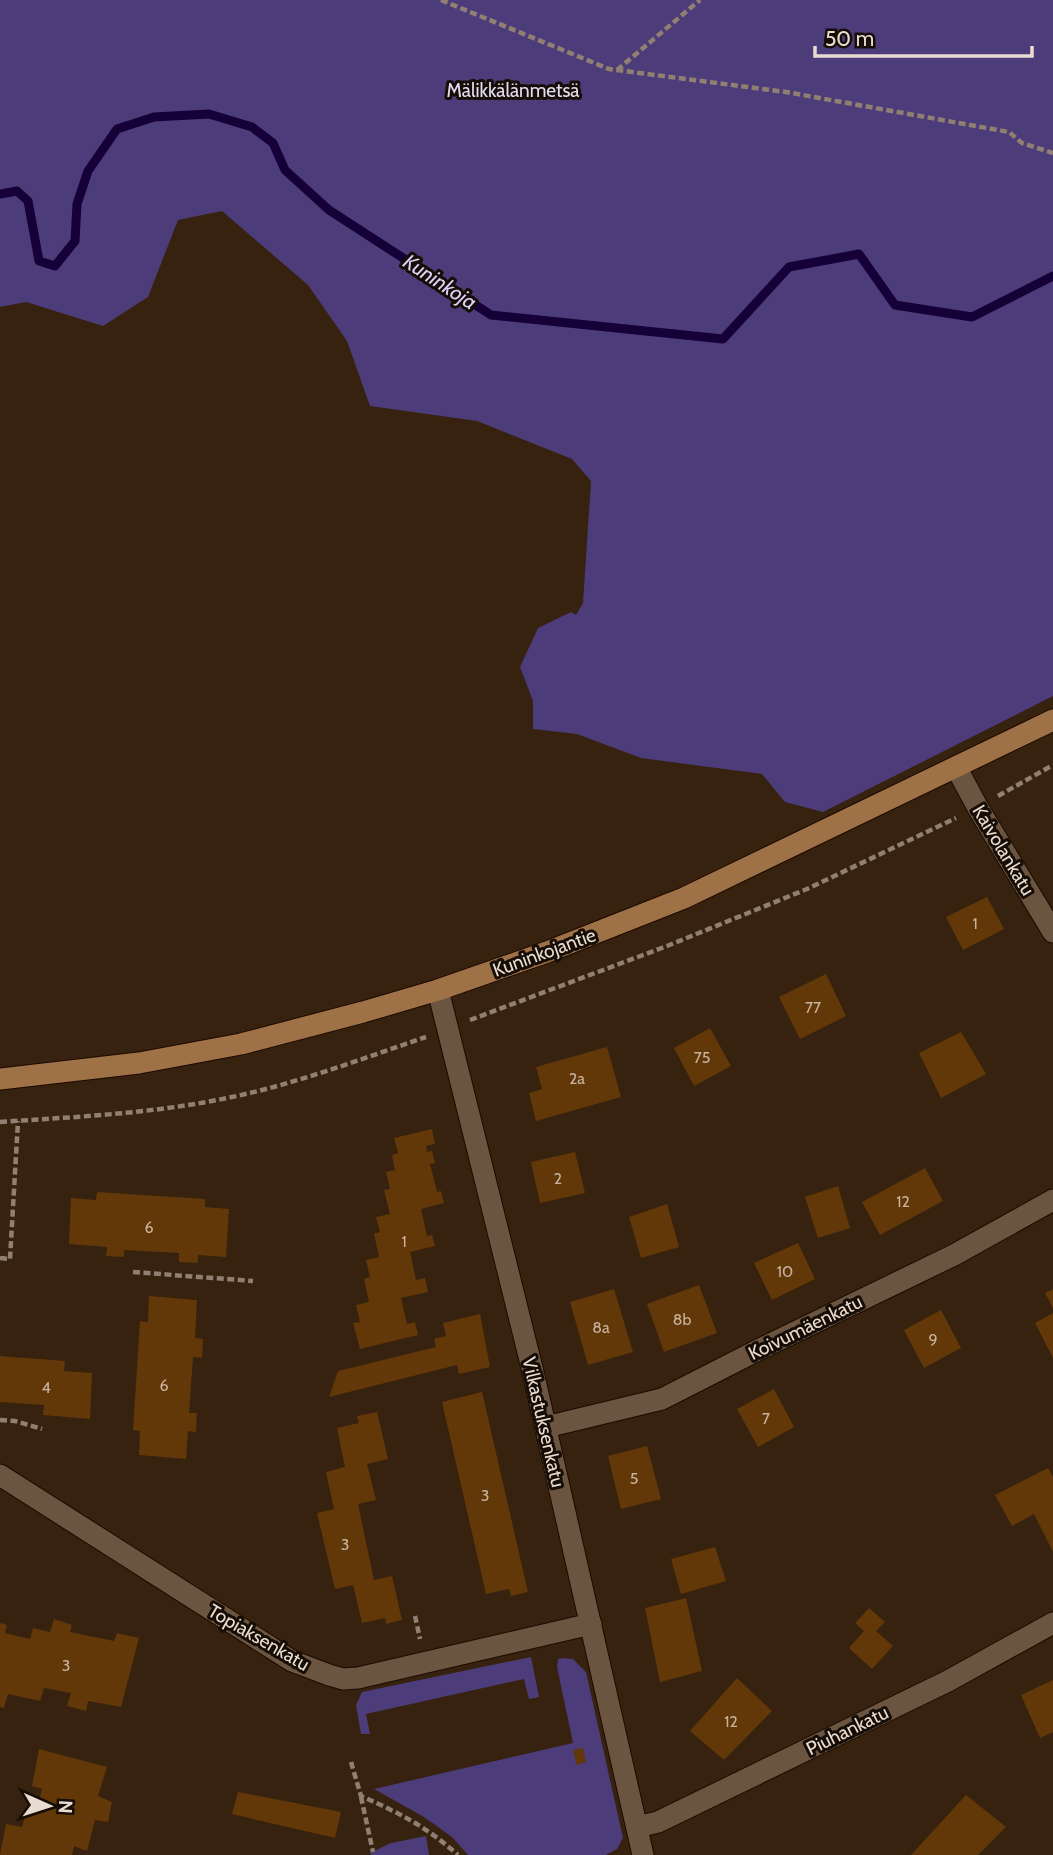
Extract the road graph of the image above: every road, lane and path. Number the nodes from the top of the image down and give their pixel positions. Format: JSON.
{"nodes":[{"id":1,"x":441,"y":0,"type":"edge"},
{"id":2,"x":700,"y":0,"type":"edge"},
{"id":3,"x":617,"y":70,"type":"junction"},
{"id":4,"x":1053,"y":153,"type":"edge"},
{"id":5,"x":1053,"y":720,"type":"edge"},
{"id":6,"x":1053,"y":765,"type":"edge"},
{"id":7,"x":956,"y":767,"type":"junction"},
{"id":8,"x":978,"y":808,"type":"junction"},
{"id":9,"x":1053,"y":932,"type":"edge"},
{"id":10,"x":438,"y":990,"type":"junction"},
{"id":11,"x":471,"y":1020,"type":"dead end"},
{"id":12,"x":425,"y":1038,"type":"dead end"},
{"id":13,"x":0,"y":1079,"type":"edge"},
{"id":14,"x":18,"y":1121,"type":"junction"},
{"id":15,"x":0,"y":1122,"type":"edge"},
{"id":16,"x":1053,"y":1200,"type":"edge"},
{"id":17,"x":0,"y":1258,"type":"edge"},
{"id":18,"x":133,"y":1272,"type":"dead end"},
{"id":19,"x":253,"y":1281,"type":"dead end"},
{"id":20,"x":0,"y":1419,"type":"edge"},
{"id":21,"x":546,"y":1427,"type":"junction"},
{"id":22,"x":42,"y":1429,"type":"dead end"},
{"id":23,"x":0,"y":1475,"type":"edge"},
{"id":24,"x":415,"y":1616,"type":"dead end"},
{"id":25,"x":1053,"y":1623,"type":"edge"},
{"id":26,"x":591,"y":1624,"type":"junction"},
{"id":27,"x":421,"y":1643,"type":"dead end"},
{"id":28,"x":351,"y":1762,"type":"dead end"},
{"id":29,"x":361,"y":1796,"type":"junction"},
{"id":30,"x":637,"y":1827,"type":"junction"},
{"id":31,"x":373,"y":1852,"type":"dead end"},
{"id":32,"x":458,"y":1855,"type":"edge"},
{"id":33,"x":643,"y":1855,"type":"edge"}],
"edges":[{"from":1,"to":3,"type":"path"},
{"from":2,"to":3,"type":"path"},
{"from":3,"to":4,"type":"path"},
{"from":5,"to":7,"type":"main road","name":"Kuninkojantie"},
{"from":6,"to":8,"type":"path"},
{"from":7,"to":8,"type":"street","name":"Kaivolankatu"},
{"from":7,"to":10,"type":"main road","name":"Kuninkojantie"},
{"from":8,"to":9,"type":"street","name":"Kaivolankatu"},
{"from":8,"to":11,"type":"path"},
{"from":10,"to":13,"type":"main road","name":"Kuninkojantie"},
{"from":10,"to":21,"type":"street","name":"Vilkastuksenkatu"},
{"from":12,"to":14,"type":"path"},
{"from":14,"to":15,"type":"path"},
{"from":14,"to":17,"type":"path"},
{"from":16,"to":21,"type":"street","name":"Koivumäenkatu"},
{"from":18,"to":19,"type":"path"},
{"from":20,"to":22,"type":"path"},
{"from":21,"to":26,"type":"street","name":"Vilkastuksenkatu"},
{"from":23,"to":26,"type":"street","name":"Topiaksenkatu"},
{"from":24,"to":27,"type":"path"},
{"from":25,"to":30,"type":"street","name":"Piuhankatu"},
{"from":26,"to":30,"type":"street","name":"Vilkastuksenkatu"},
{"from":28,"to":29,"type":"path"},
{"from":29,"to":31,"type":"path"},
{"from":29,"to":32,"type":"path"},
{"from":30,"to":33,"type":"street","name":"Vilkastuksenkatu"}]}
